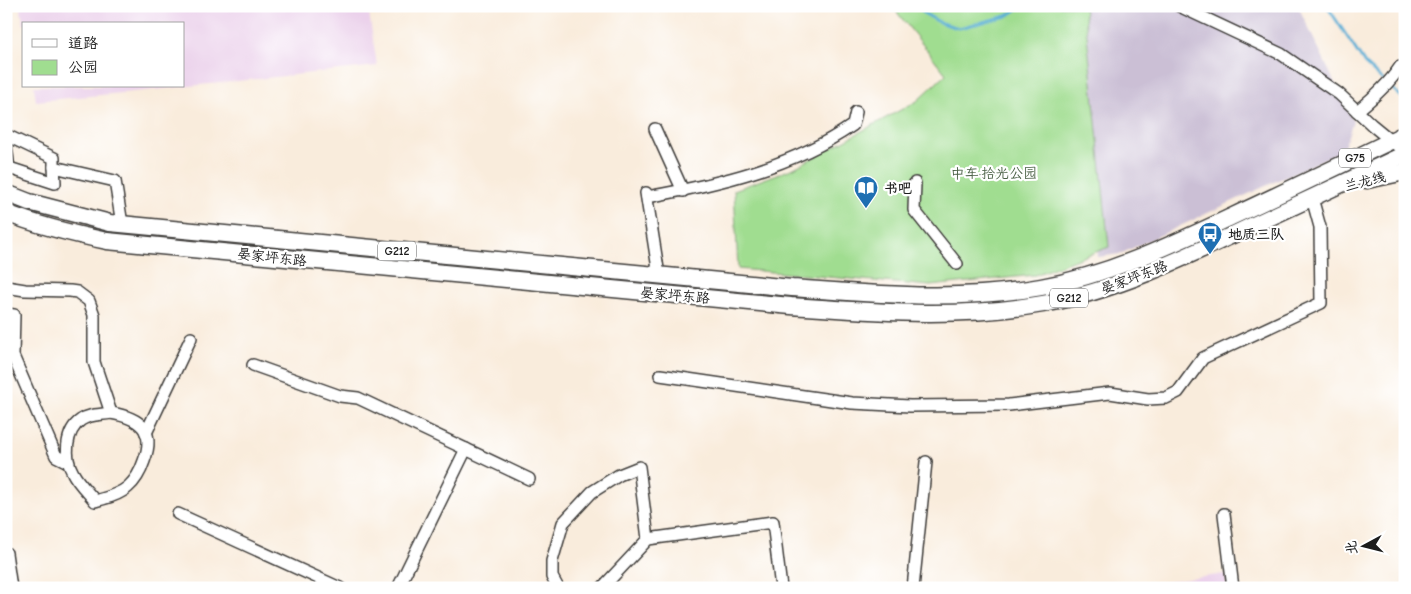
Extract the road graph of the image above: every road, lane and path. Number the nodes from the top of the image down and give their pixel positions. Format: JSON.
{"nodes":[{"id":1,"x":1179,"y":6,"type":"edge"},
{"id":2,"x":1398,"y":71,"type":"dead end"},
{"id":3,"x":1357,"y":111,"type":"junction"},
{"id":4,"x":856,"y":112,"type":"dead end"},
{"id":5,"x":654,"y":129,"type":"dead end"},
{"id":6,"x":6,"y":135,"type":"edge"},
{"id":7,"x":1398,"y":137,"type":"edge"},
{"id":8,"x":6,"y":145,"type":"edge"},
{"id":9,"x":1405,"y":153,"type":"edge"},
{"id":10,"x":1405,"y":162,"type":"edge"},
{"id":11,"x":1387,"y":163,"type":"junction"},
{"id":12,"x":54,"y":167,"type":"junction"},
{"id":13,"x":8,"y":168,"type":"edge"},
{"id":14,"x":1405,"y":172,"type":"edge"},
{"id":15,"x":1319,"y":176,"type":"junction"},
{"id":16,"x":914,"y":183,"type":"dead end"},
{"id":17,"x":683,"y":191,"type":"junction"},
{"id":18,"x":6,"y":193,"type":"edge"},
{"id":19,"x":1319,"y":194,"type":"junction"},
{"id":20,"x":6,"y":213,"type":"edge"},
{"id":21,"x":122,"y":224,"type":"junction"},
{"id":22,"x":957,"y":264,"type":"dead end"},
{"id":23,"x":659,"y":275,"type":"junction"},
{"id":24,"x":1090,"y":276,"type":"junction"},
{"id":25,"x":6,"y":287,"type":"edge"},
{"id":26,"x":1095,"y":292,"type":"junction"},
{"id":27,"x":6,"y":314,"type":"edge"},
{"id":28,"x":191,"y":338,"type":"dead end"},
{"id":29,"x":10,"y":357,"type":"edge"},
{"id":30,"x":252,"y":365,"type":"dead end"},
{"id":31,"x":660,"y":375,"type":"dead end"},
{"id":32,"x":111,"y":414,"type":"junction"},
{"id":33,"x":146,"y":433,"type":"junction"},
{"id":34,"x":466,"y":449,"type":"junction"},
{"id":35,"x":68,"y":462,"type":"junction"},
{"id":36,"x":926,"y":462,"type":"dead end"},
{"id":37,"x":529,"y":479,"type":"dead end"},
{"id":38,"x":178,"y":514,"type":"dead end"},
{"id":39,"x":1224,"y":514,"type":"dead end"},
{"id":40,"x":648,"y":539,"type":"junction"},
{"id":41,"x":6,"y":553,"type":"edge"},
{"id":42,"x":11,"y":588,"type":"edge"},
{"id":43,"x":340,"y":588,"type":"edge"},
{"id":44,"x":398,"y":588,"type":"edge"},
{"id":45,"x":558,"y":588,"type":"edge"},
{"id":46,"x":602,"y":588,"type":"edge"},
{"id":47,"x":781,"y":588,"type":"edge"},
{"id":48,"x":913,"y":588,"type":"edge"},
{"id":49,"x":1233,"y":588,"type":"edge"}],
"edges":[{"from":1,"to":3,"type":"street"},
{"from":2,"to":3,"type":"street"},
{"from":3,"to":7,"type":"street"},
{"from":4,"to":17,"type":"street"},
{"from":5,"to":17,"type":"street"},
{"from":6,"to":12,"type":"street"},
{"from":7,"to":9,"type":"street"},
{"from":7,"to":15,"type":"highway","number":"G75"},
{"from":8,"to":13,"type":"street"},
{"from":9,"to":11,"type":"highway","number":"G75"},
{"from":10,"to":11,"type":"highway","name":"兰龙线","number":"G212"},
{"from":11,"to":15,"type":"highway","name":"兰龙线","number":"G212"},
{"from":11,"to":19,"type":"highway","number":"G75"},
{"from":12,"to":13,"type":"street"},
{"from":12,"to":21,"type":"street"},
{"from":14,"to":19,"type":"highway","name":"兰龙线","number":"G212"},
{"from":15,"to":19,"type":"highway"},
{"from":15,"to":24,"type":"highway","name":"晏家坪东路","number":"G212"},
{"from":16,"to":22,"type":"street"},
{"from":17,"to":23,"type":"street"},
{"from":18,"to":21,"type":"highway","name":"晏家坪东路","number":"G212"},
{"from":19,"to":26,"type":"highway","name":"晏家坪东路","number":"G212"},
{"from":19,"to":31,"type":"street"},
{"from":20,"to":26,"type":"highway","name":"晏家坪东路","number":"G212"},
{"from":21,"to":23,"type":"highway","name":"晏家坪东路","number":"G212"},
{"from":23,"to":24,"type":"highway","name":"晏家坪东路","number":"G212"},
{"from":24,"to":26,"type":"highway"},
{"from":25,"to":32,"type":"street"},
{"from":27,"to":29,"type":"street"},
{"from":28,"to":33,"type":"street"},
{"from":29,"to":35,"type":"street"},
{"from":30,"to":34,"type":"street"},
{"from":32,"to":33,"type":"street"},
{"from":32,"to":35,"type":"street"},
{"from":33,"to":35,"type":"street"},
{"from":34,"to":37,"type":"street"},
{"from":34,"to":44,"type":"street"},
{"from":36,"to":48,"type":"street"},
{"from":38,"to":43,"type":"street"},
{"from":39,"to":49,"type":"street"},
{"from":40,"to":45,"type":"street"},
{"from":40,"to":46,"type":"street"},
{"from":40,"to":47,"type":"street"},
{"from":41,"to":42,"type":"street"}]}
